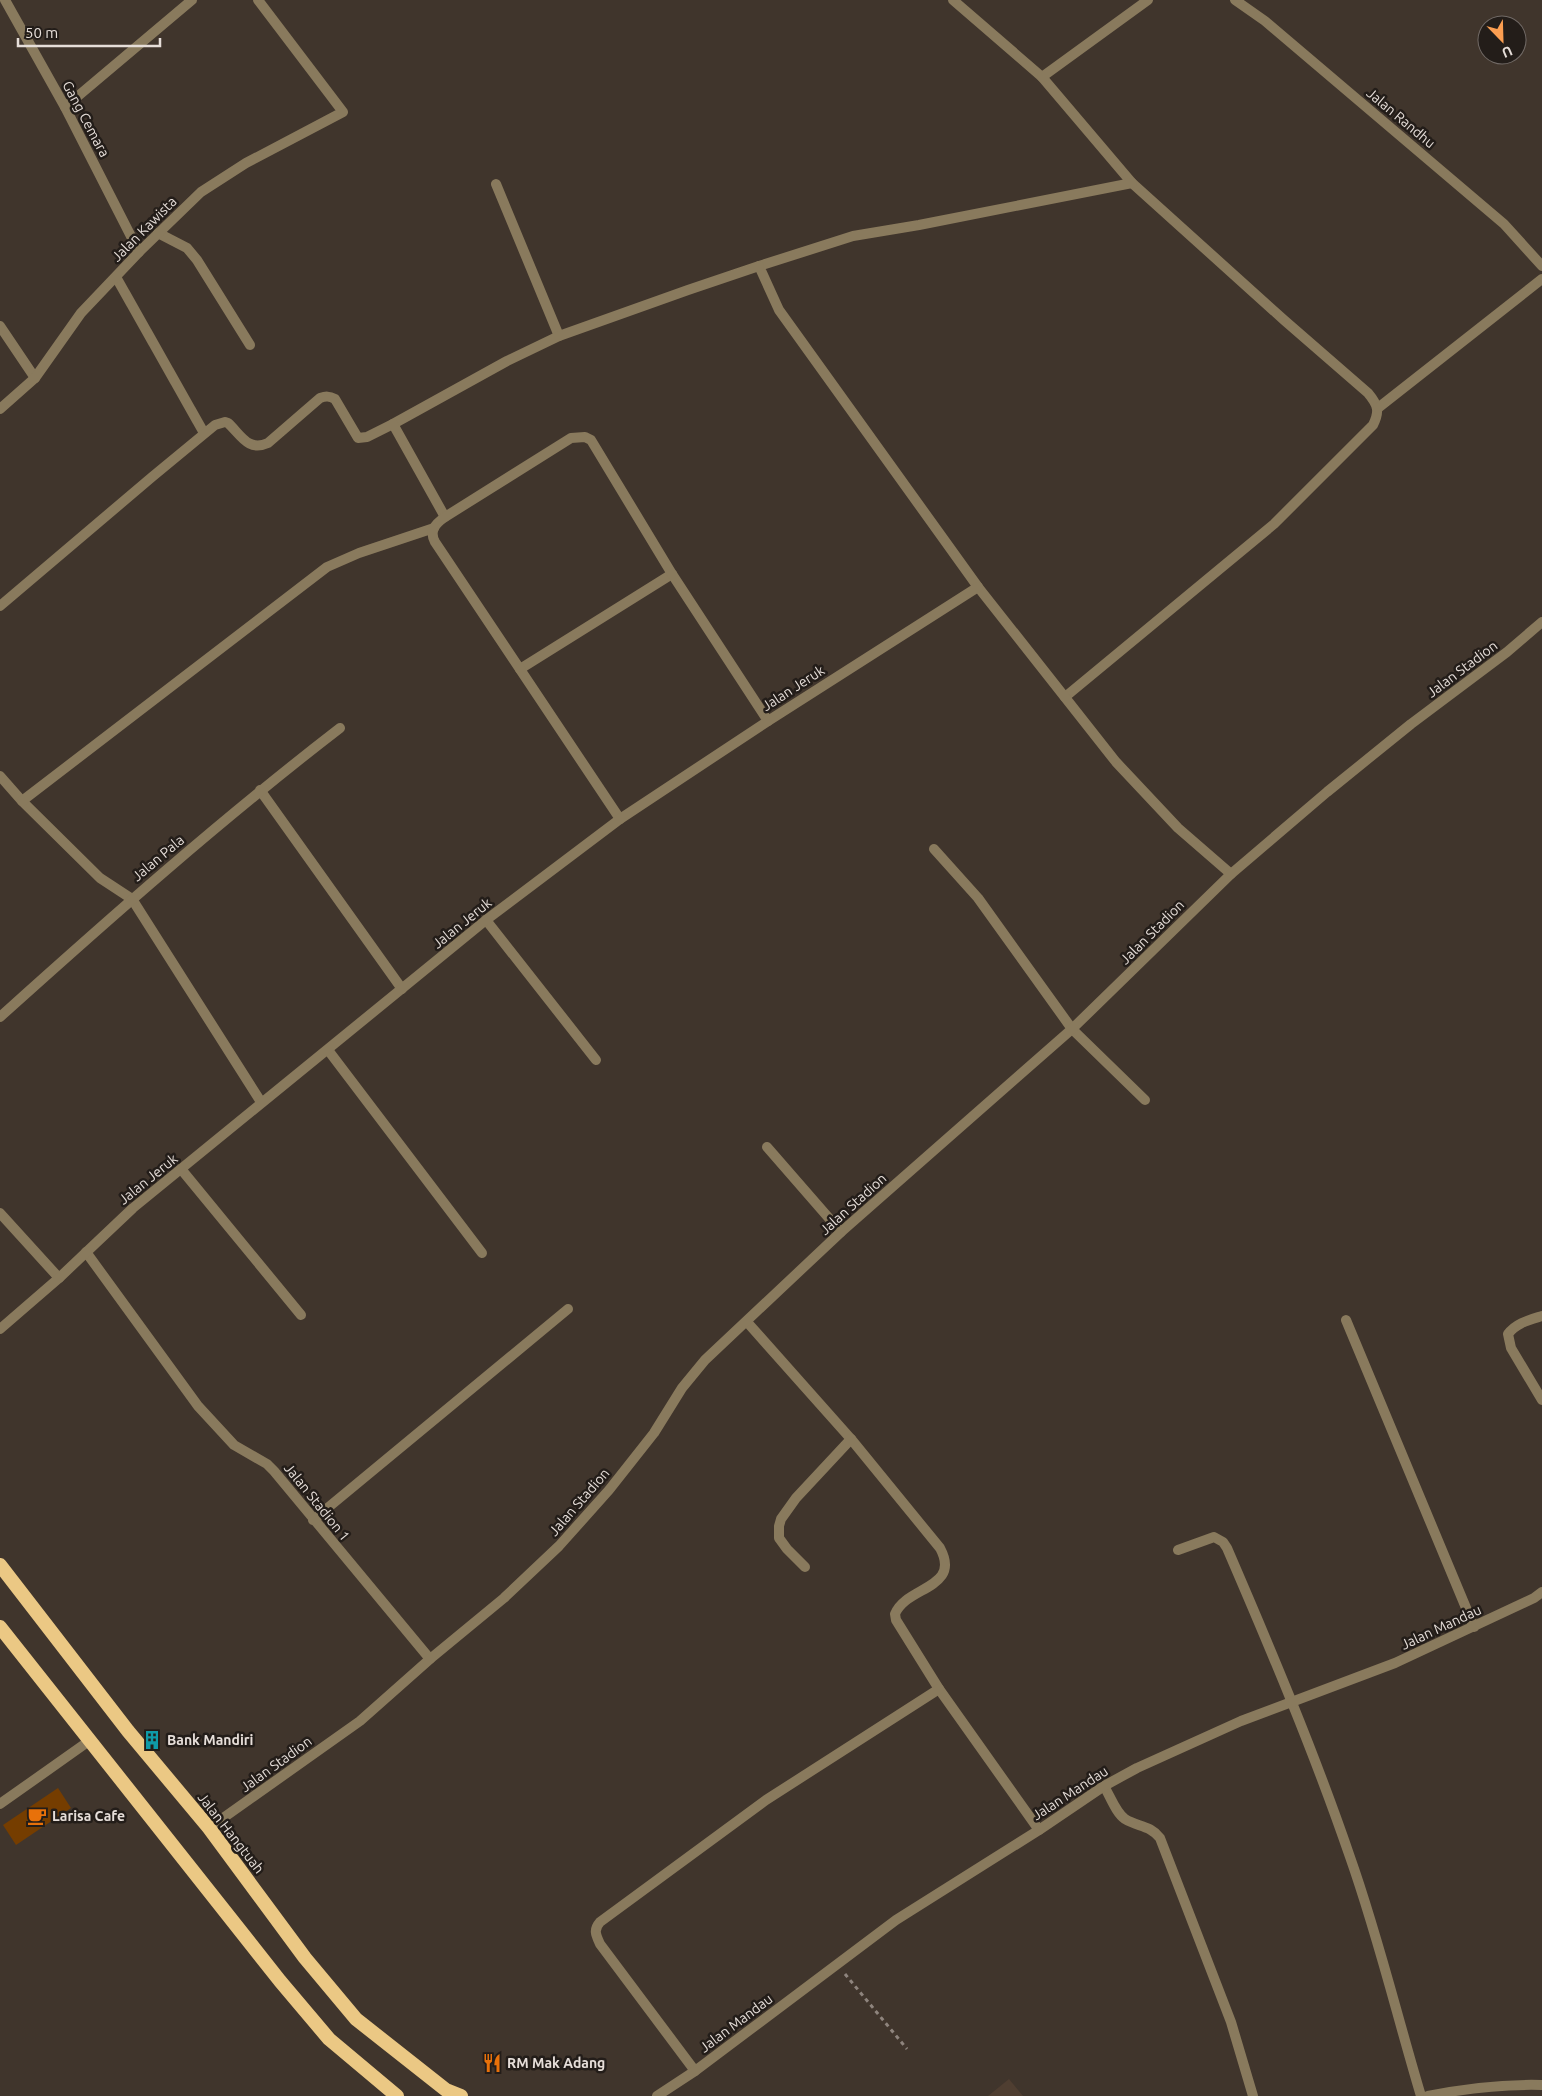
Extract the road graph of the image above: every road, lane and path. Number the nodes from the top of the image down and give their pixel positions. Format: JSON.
{"nodes":[{"id":1,"x":5,"y":0,"type":"edge"},
{"id":2,"x":192,"y":0,"type":"edge"},
{"id":3,"x":258,"y":0,"type":"edge"},
{"id":4,"x":953,"y":0,"type":"edge"},
{"id":5,"x":1148,"y":0,"type":"edge"},
{"id":6,"x":1235,"y":0,"type":"edge"},
{"id":7,"x":1042,"y":77,"type":"junction"},
{"id":8,"x":65,"y":107,"type":"junction"},
{"id":9,"x":1132,"y":183,"type":"junction"},
{"id":10,"x":496,"y":184,"type":"dead end"},
{"id":11,"x":158,"y":233,"type":"junction"},
{"id":12,"x":139,"y":252,"type":"junction"},
{"id":13,"x":759,"y":266,"type":"junction"},
{"id":14,"x":1542,"y":266,"type":"edge"},
{"id":15,"x":116,"y":277,"type":"junction"},
{"id":16,"x":1542,"y":279,"type":"edge"},
{"id":17,"x":0,"y":326,"type":"edge"},
{"id":18,"x":559,"y":336,"type":"junction"},
{"id":19,"x":250,"y":345,"type":"dead end"},
{"id":20,"x":35,"y":378,"type":"junction"},
{"id":21,"x":1378,"y":408,"type":"junction"},
{"id":22,"x":0,"y":409,"type":"edge"},
{"id":23,"x":393,"y":424,"type":"junction"},
{"id":24,"x":204,"y":433,"type":"junction"},
{"id":25,"x":445,"y":517,"type":"junction"},
{"id":26,"x":434,"y":528,"type":"junction"},
{"id":27,"x":672,"y":574,"type":"junction"},
{"id":28,"x":978,"y":587,"type":"junction"},
{"id":29,"x":0,"y":606,"type":"edge"},
{"id":30,"x":1542,"y":622,"type":"edge"},
{"id":31,"x":520,"y":669,"type":"junction"},
{"id":32,"x":1065,"y":698,"type":"junction"},
{"id":33,"x":768,"y":721,"type":"junction"},
{"id":34,"x":340,"y":728,"type":"dead end"},
{"id":35,"x":0,"y":776,"type":"edge"},
{"id":36,"x":260,"y":790,"type":"junction"},
{"id":37,"x":22,"y":801,"type":"junction"},
{"id":38,"x":620,"y":819,"type":"junction"},
{"id":39,"x":934,"y":849,"type":"dead end"},
{"id":40,"x":1231,"y":874,"type":"junction"},
{"id":41,"x":132,"y":899,"type":"junction"},
{"id":42,"x":486,"y":920,"type":"junction"},
{"id":43,"x":402,"y":989,"type":"junction"},
{"id":44,"x":0,"y":1017,"type":"edge"},
{"id":45,"x":1072,"y":1029,"type":"junction"},
{"id":46,"x":328,"y":1050,"type":"junction"},
{"id":47,"x":596,"y":1060,"type":"dead end"},
{"id":48,"x":1145,"y":1100,"type":"dead end"},
{"id":49,"x":261,"y":1102,"type":"junction"},
{"id":50,"x":767,"y":1147,"type":"dead end"},
{"id":51,"x":181,"y":1169,"type":"junction"},
{"id":52,"x":0,"y":1213,"type":"edge"},
{"id":53,"x":841,"y":1232,"type":"junction"},
{"id":54,"x":86,"y":1252,"type":"junction"},
{"id":55,"x":482,"y":1253,"type":"dead end"},
{"id":56,"x":59,"y":1278,"type":"junction"},
{"id":57,"x":568,"y":1309,"type":"dead end"},
{"id":58,"x":301,"y":1315,"type":"dead end"},
{"id":59,"x":1542,"y":1316,"type":"edge"},
{"id":60,"x":1346,"y":1320,"type":"dead end"},
{"id":61,"x":747,"y":1322,"type":"junction"},
{"id":62,"x":0,"y":1329,"type":"edge"},
{"id":63,"x":1542,"y":1400,"type":"edge"},
{"id":64,"x":851,"y":1438,"type":"junction"},
{"id":65,"x":313,"y":1520,"type":"junction"},
{"id":66,"x":1178,"y":1550,"type":"dead end"},
{"id":67,"x":0,"y":1565,"type":"edge"},
{"id":68,"x":805,"y":1567,"type":"dead end"},
{"id":69,"x":1542,"y":1592,"type":"edge"},
{"id":70,"x":0,"y":1626,"type":"edge"},
{"id":71,"x":1474,"y":1627,"type":"junction"},
{"id":72,"x":430,"y":1658,"type":"junction"},
{"id":73,"x":939,"y":1689,"type":"junction"},
{"id":74,"x":1293,"y":1703,"type":"junction"},
{"id":75,"x":89,"y":1741,"type":"junction"},
{"id":76,"x":1104,"y":1786,"type":"junction"},
{"id":77,"x":0,"y":1804,"type":"edge"},
{"id":78,"x":209,"y":1828,"type":"junction"},
{"id":79,"x":1039,"y":1830,"type":"junction"},
{"id":80,"x":836,"y":1964,"type":"junction"},
{"id":81,"x":907,"y":2048,"type":"dead end"},
{"id":82,"x":695,"y":2071,"type":"junction"},
{"id":83,"x":1542,"y":2084,"type":"edge"},
{"id":84,"x":397,"y":2096,"type":"edge"},
{"id":85,"x":461,"y":2096,"type":"edge"},
{"id":86,"x":658,"y":2096,"type":"edge"},
{"id":87,"x":1253,"y":2096,"type":"edge"},
{"id":88,"x":1421,"y":2096,"type":"edge"},
{"id":89,"x":1428,"y":2096,"type":"edge"}],
"edges":[{"from":1,"to":8,"type":"street","name":"Gang Cemara"},
{"from":2,"to":8,"type":"street"},
{"from":3,"to":11,"type":"street","name":"Jalan Kawista"},
{"from":4,"to":7,"type":"street"},
{"from":5,"to":7,"type":"street"},
{"from":6,"to":14,"type":"street","name":"Jalan Randhu"},
{"from":7,"to":9,"type":"street"},
{"from":8,"to":12,"type":"street","name":"Gang Cemara"},
{"from":9,"to":13,"type":"street"},
{"from":9,"to":21,"type":"street"},
{"from":10,"to":18,"type":"street"},
{"from":11,"to":12,"type":"street","name":"Jalan Kawista"},
{"from":11,"to":19,"type":"street"},
{"from":12,"to":15,"type":"street","name":"Jalan Kawista"},
{"from":13,"to":18,"type":"street"},
{"from":13,"to":28,"type":"street"},
{"from":15,"to":20,"type":"street","name":"Jalan Kawista"},
{"from":15,"to":24,"type":"street"},
{"from":16,"to":21,"type":"street"},
{"from":17,"to":20,"type":"street"},
{"from":18,"to":23,"type":"street"},
{"from":20,"to":22,"type":"street","name":"Jalan Kawista"},
{"from":21,"to":32,"type":"street"},
{"from":23,"to":24,"type":"street"},
{"from":23,"to":25,"type":"street"},
{"from":24,"to":29,"type":"street"},
{"from":25,"to":26,"type":"street"},
{"from":25,"to":27,"type":"street"},
{"from":26,"to":31,"type":"street"},
{"from":26,"to":37,"type":"street"},
{"from":27,"to":31,"type":"street"},
{"from":27,"to":33,"type":"street"},
{"from":28,"to":32,"type":"street"},
{"from":28,"to":33,"type":"street","name":"Jalan Jeruk"},
{"from":30,"to":40,"type":"street","name":"Jalan Stadion"},
{"from":31,"to":38,"type":"street"},
{"from":32,"to":40,"type":"street"},
{"from":33,"to":38,"type":"street","name":"Jalan Jeruk"},
{"from":34,"to":36,"type":"street","name":"Jalan Pala"},
{"from":35,"to":37,"type":"street"},
{"from":36,"to":41,"type":"street","name":"Jalan Pala"},
{"from":36,"to":43,"type":"street"},
{"from":37,"to":41,"type":"street"},
{"from":38,"to":42,"type":"street","name":"Jalan Jeruk"},
{"from":39,"to":45,"type":"street"},
{"from":40,"to":45,"type":"street","name":"Jalan Stadion"},
{"from":41,"to":44,"type":"street","name":"Jalan Pala"},
{"from":41,"to":49,"type":"street"},
{"from":42,"to":43,"type":"street","name":"Jalan Jeruk"},
{"from":42,"to":47,"type":"street"},
{"from":43,"to":46,"type":"street","name":"Jalan Jeruk"},
{"from":45,"to":48,"type":"street"},
{"from":45,"to":53,"type":"street","name":"Jalan Stadion"},
{"from":46,"to":49,"type":"street","name":"Jalan Jeruk"},
{"from":46,"to":55,"type":"street"},
{"from":49,"to":51,"type":"street","name":"Jalan Jeruk"},
{"from":50,"to":53,"type":"street"},
{"from":51,"to":54,"type":"street","name":"Jalan Jeruk"},
{"from":51,"to":58,"type":"street"},
{"from":52,"to":56,"type":"street"},
{"from":53,"to":61,"type":"street","name":"Jalan Stadion"},
{"from":54,"to":56,"type":"street","name":"Jalan Jeruk"},
{"from":54,"to":65,"type":"street","name":"Jalan Stadion 1"},
{"from":56,"to":62,"type":"street","name":"Jalan Jeruk"},
{"from":57,"to":65,"type":"street"},
{"from":59,"to":63,"type":"street"},
{"from":60,"to":71,"type":"street"},
{"from":61,"to":64,"type":"street"},
{"from":61,"to":72,"type":"street","name":"Jalan Stadion"},
{"from":64,"to":68,"type":"street"},
{"from":64,"to":73,"type":"street"},
{"from":65,"to":72,"type":"street","name":"Jalan Stadion 1"},
{"from":66,"to":74,"type":"street"},
{"from":67,"to":78,"type":"highway","name":"Jalan Hangtuah"},
{"from":69,"to":71,"type":"street","name":"Jalan Mandau"},
{"from":70,"to":75,"type":"highway"},
{"from":71,"to":74,"type":"street","name":"Jalan Mandau"},
{"from":72,"to":78,"type":"street","name":"Jalan Stadion"},
{"from":73,"to":79,"type":"street"},
{"from":73,"to":82,"type":"street"},
{"from":74,"to":76,"type":"street","name":"Jalan Mandau"},
{"from":74,"to":88,"type":"street"},
{"from":75,"to":77,"type":"street"},
{"from":75,"to":84,"type":"highway"},
{"from":76,"to":79,"type":"street","name":"Jalan Mandau"},
{"from":76,"to":87,"type":"street"},
{"from":78,"to":85,"type":"highway","name":"Jalan Hangtuah"},
{"from":79,"to":80,"type":"street","name":"Jalan Mandau"},
{"from":80,"to":81,"type":"path"},
{"from":80,"to":82,"type":"street","name":"Jalan Mandau"},
{"from":82,"to":86,"type":"street","name":"Jalan Mandau"},
{"from":83,"to":89,"type":"street"}]}
